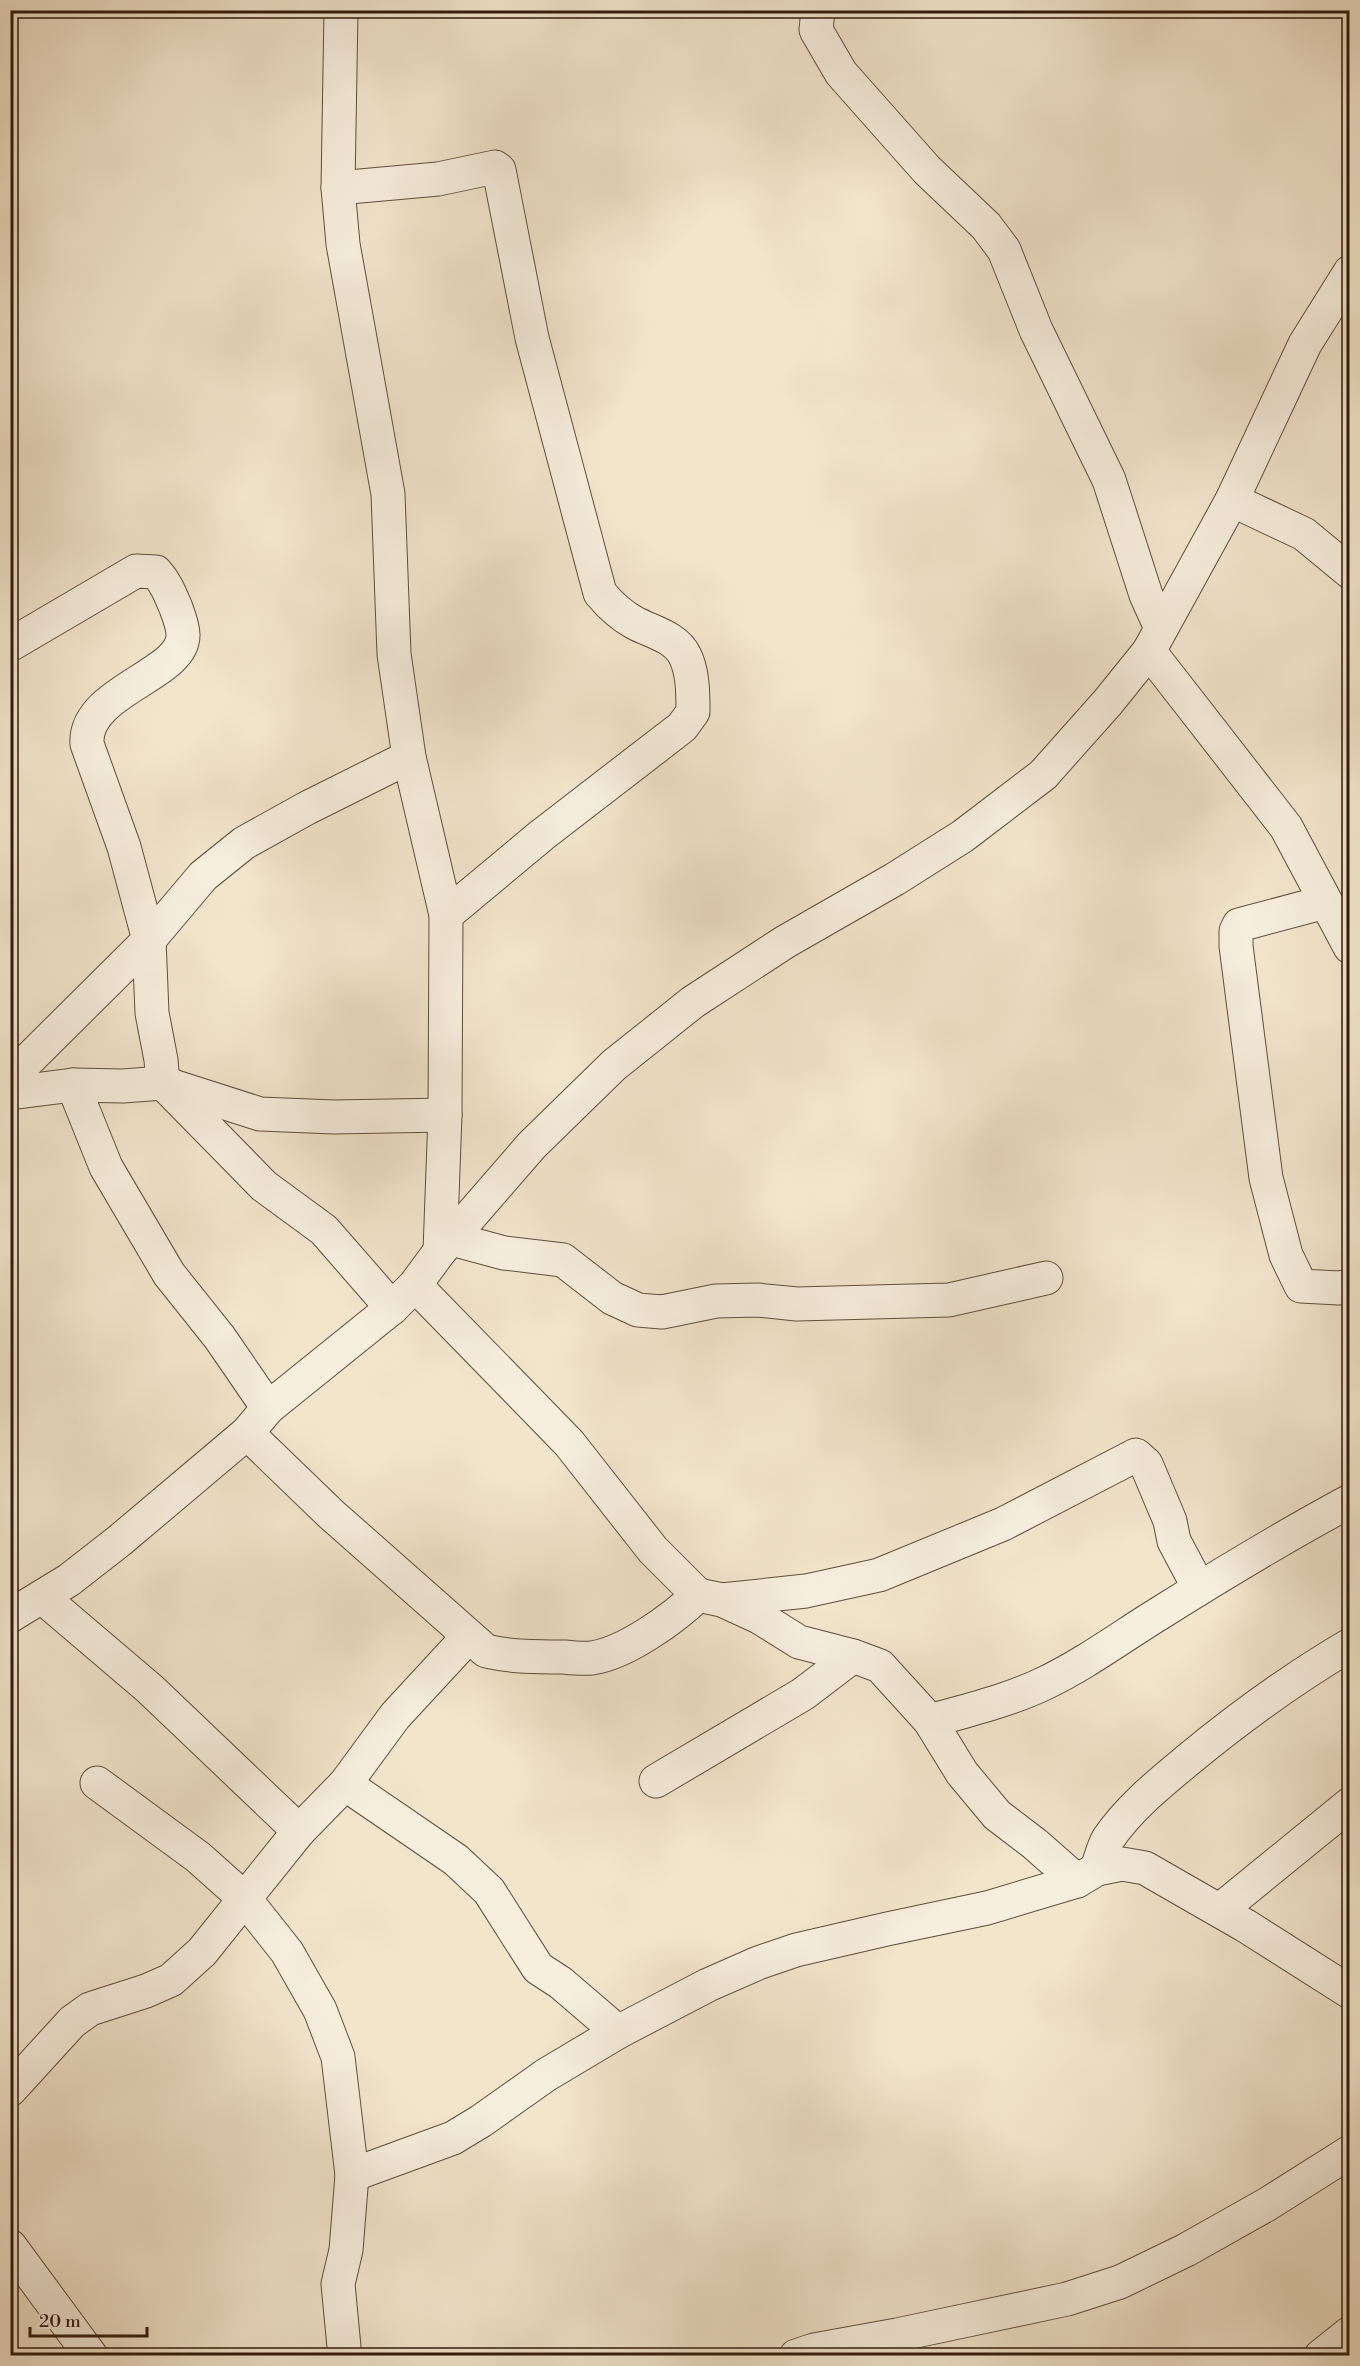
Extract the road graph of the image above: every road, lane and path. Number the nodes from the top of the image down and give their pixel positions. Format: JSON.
{"nodes":[{"id":1,"x":341,"y":10,"type":"edge"},
{"id":2,"x":818,"y":10,"type":"edge"},
{"id":3,"x":338,"y":188,"type":"junction"},
{"id":4,"x":1350,"y":272,"type":"edge"},
{"id":5,"x":1232,"y":500,"type":"junction"},
{"id":6,"x":1350,"y":572,"type":"edge"},
{"id":7,"x":1155,"y":640,"type":"junction"},
{"id":8,"x":10,"y":645,"type":"edge"},
{"id":9,"x":409,"y":757,"type":"junction"},
{"id":10,"x":1325,"y":902,"type":"junction"},
{"id":11,"x":446,"y":915,"type":"junction"},
{"id":12,"x":149,"y":940,"type":"junction"},
{"id":13,"x":1350,"y":947,"type":"edge"},
{"id":14,"x":10,"y":1078,"type":"edge"},
{"id":15,"x":163,"y":1083,"type":"junction"},
{"id":16,"x":73,"y":1085,"type":"junction"},
{"id":17,"x":10,"y":1093,"type":"edge"},
{"id":18,"x":445,"y":1115,"type":"junction"},
{"id":19,"x":446,"y":1245,"type":"junction"},
{"id":20,"x":1046,"y":1278,"type":"dead end"},
{"id":21,"x":415,"y":1285,"type":"junction"},
{"id":22,"x":1350,"y":1286,"type":"edge"},
{"id":23,"x":392,"y":1308,"type":"junction"},
{"id":24,"x":258,"y":1420,"type":"junction"},
{"id":25,"x":1350,"y":1501,"type":"edge"},
{"id":26,"x":1199,"y":1588,"type":"junction"},
{"id":27,"x":42,"y":1597,"type":"junction"},
{"id":28,"x":710,"y":1597,"type":"junction"},
{"id":29,"x":10,"y":1616,"type":"edge"},
{"id":30,"x":468,"y":1637,"type":"junction"},
{"id":31,"x":1350,"y":1646,"type":"edge"},
{"id":32,"x":853,"y":1656,"type":"junction"},
{"id":33,"x":930,"y":1721,"type":"junction"},
{"id":34,"x":656,"y":1781,"type":"dead end"},
{"id":35,"x":97,"y":1783,"type":"dead end"},
{"id":36,"x":345,"y":1784,"type":"junction"},
{"id":37,"x":1350,"y":1804,"type":"edge"},
{"id":38,"x":299,"y":1832,"type":"junction"},
{"id":39,"x":1087,"y":1875,"type":"junction"},
{"id":40,"x":245,"y":1899,"type":"junction"},
{"id":41,"x":1220,"y":1910,"type":"junction"},
{"id":42,"x":1350,"y":1992,"type":"edge"},
{"id":43,"x":618,"y":2032,"type":"junction"},
{"id":44,"x":10,"y":2090,"type":"edge"},
{"id":45,"x":1350,"y":2152,"type":"edge"},
{"id":46,"x":352,"y":2175,"type":"junction"},
{"id":47,"x":10,"y":2246,"type":"edge"},
{"id":48,"x":1350,"y":2333,"type":"edge"},
{"id":49,"x":81,"y":2350,"type":"edge"},
{"id":50,"x":343,"y":2355,"type":"edge"},
{"id":51,"x":796,"y":2355,"type":"edge"},
{"id":52,"x":1321,"y":2355,"type":"edge"}],
"edges":[{"from":1,"to":3,"type":"street"},
{"from":2,"to":7,"type":"street"},
{"from":3,"to":9,"type":"street"},
{"from":3,"to":11,"type":"street"},
{"from":4,"to":5,"type":"street"},
{"from":5,"to":6,"type":"street"},
{"from":5,"to":7,"type":"street"},
{"from":7,"to":10,"type":"street"},
{"from":7,"to":19,"type":"street"},
{"from":8,"to":12,"type":"street"},
{"from":9,"to":11,"type":"street"},
{"from":9,"to":12,"type":"street"},
{"from":10,"to":13,"type":"street"},
{"from":10,"to":22,"type":"street"},
{"from":11,"to":18,"type":"street"},
{"from":12,"to":14,"type":"street"},
{"from":12,"to":15,"type":"street"},
{"from":15,"to":16,"type":"street"},
{"from":15,"to":18,"type":"street"},
{"from":15,"to":23,"type":"street"},
{"from":16,"to":17,"type":"street"},
{"from":16,"to":24,"type":"street"},
{"from":18,"to":19,"type":"street"},
{"from":19,"to":20,"type":"street"},
{"from":19,"to":21,"type":"street"},
{"from":21,"to":23,"type":"street"},
{"from":21,"to":28,"type":"street"},
{"from":23,"to":24,"type":"street"},
{"from":24,"to":27,"type":"street"},
{"from":24,"to":30,"type":"street"},
{"from":25,"to":26,"type":"street"},
{"from":26,"to":28,"type":"street"},
{"from":26,"to":33,"type":"street"},
{"from":27,"to":29,"type":"street"},
{"from":27,"to":38,"type":"street"},
{"from":28,"to":30,"type":"street"},
{"from":28,"to":32,"type":"street"},
{"from":30,"to":36,"type":"street"},
{"from":31,"to":39,"type":"street"},
{"from":32,"to":33,"type":"street"},
{"from":32,"to":34,"type":"street"},
{"from":33,"to":39,"type":"street"},
{"from":35,"to":40,"type":"street"},
{"from":36,"to":38,"type":"street"},
{"from":36,"to":43,"type":"street"},
{"from":37,"to":41,"type":"street"},
{"from":38,"to":40,"type":"street"},
{"from":39,"to":41,"type":"street"},
{"from":39,"to":43,"type":"street"},
{"from":40,"to":44,"type":"street"},
{"from":40,"to":46,"type":"street"},
{"from":41,"to":42,"type":"street"},
{"from":43,"to":46,"type":"street"},
{"from":45,"to":51,"type":"street"},
{"from":46,"to":50,"type":"street"},
{"from":47,"to":49,"type":"street"},
{"from":48,"to":52,"type":"street"}]}
